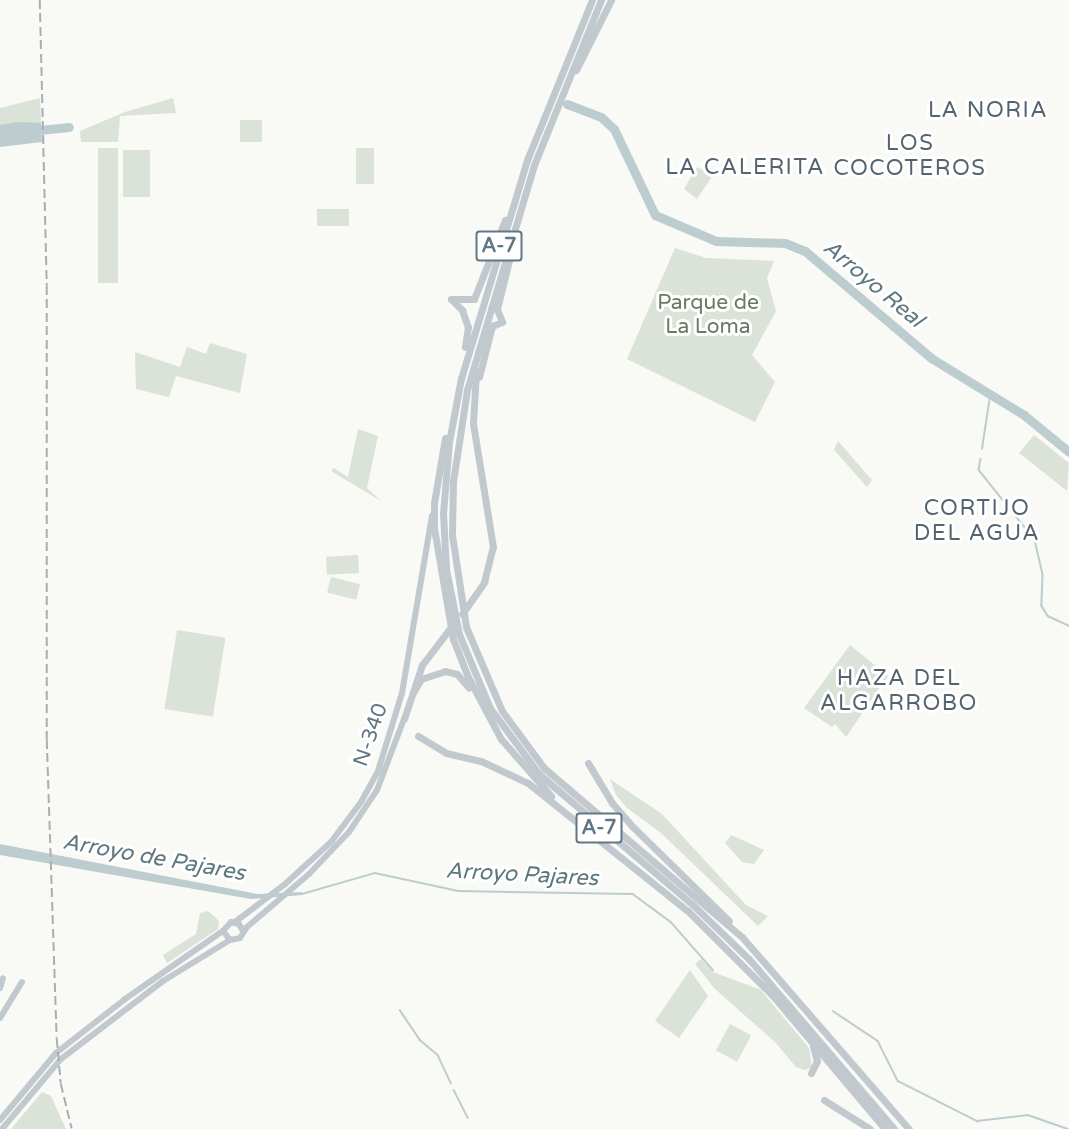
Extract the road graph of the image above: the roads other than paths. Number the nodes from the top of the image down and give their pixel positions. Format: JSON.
{"nodes":[{"id":1,"x":592,"y":0,"type":"edge"},
{"id":2,"x":601,"y":0,"type":"edge"},
{"id":3,"x":611,"y":0,"type":"edge"},
{"id":4,"x":566,"y":79,"type":"junction"},
{"id":5,"x":549,"y":117,"type":"junction"},
{"id":6,"x":520,"y":206,"type":"junction"},
{"id":7,"x":510,"y":210,"type":"junction"},
{"id":8,"x":485,"y":319,"type":"junction"},
{"id":9,"x":465,"y":362,"type":"junction"},
{"id":10,"x":461,"y":378,"type":"junction"},
{"id":11,"x":472,"y":401,"type":"junction"},
{"id":12,"x":434,"y":503,"type":"junction"},
{"id":13,"x":448,"y":605,"type":"junction"},
{"id":14,"x":456,"y":636,"type":"junction"},
{"id":15,"x":404,"y":718,"type":"junction"},
{"id":16,"x":491,"y":724,"type":"junction"},
{"id":17,"x":418,"y":736,"type":"dead end"},
{"id":18,"x":588,"y":763,"type":"dead end"},
{"id":19,"x":580,"y":824,"type":"junction"},
{"id":20,"x":235,"y":922,"type":"junction"},
{"id":21,"x":223,"y":931,"type":"junction"},
{"id":22,"x":243,"y":931,"type":"junction"},
{"id":23,"x":742,"y":937,"type":"junction"},
{"id":24,"x":230,"y":940,"type":"junction"},
{"id":25,"x":3,"y":978,"type":"dead end"},
{"id":26,"x":22,"y":982,"type":"dead end"},
{"id":27,"x":0,"y":988,"type":"edge"},
{"id":28,"x":0,"y":1018,"type":"edge"},
{"id":29,"x":795,"y":1022,"type":"junction"},
{"id":30,"x":811,"y":1073,"type":"dead end"},
{"id":31,"x":824,"y":1100,"type":"dead end"},
{"id":32,"x":0,"y":1120,"type":"edge"},
{"id":33,"x":2,"y":1129,"type":"edge"},
{"id":34,"x":870,"y":1129,"type":"edge"},
{"id":35,"x":885,"y":1129,"type":"edge"},
{"id":36,"x":894,"y":1129,"type":"edge"},
{"id":37,"x":909,"y":1129,"type":"edge"}],
"edges":[{"from":1,"to":4,"type":"highway"},
{"from":2,"to":4,"type":"highway"},
{"from":3,"to":4,"type":"highway"},
{"from":4,"to":5,"type":"highway"},
{"from":5,"to":6,"type":"highway","number":"A-7"},
{"from":5,"to":7,"type":"highway","number":"A-7"},
{"from":6,"to":8,"type":"highway","number":"A-7"},
{"from":6,"to":11,"type":"highway"},
{"from":7,"to":9,"type":"highway","number":"A-7"},
{"from":7,"to":9,"type":"highway"},
{"from":8,"to":11,"type":"highway"},
{"from":8,"to":23,"type":"highway","number":"A-7"},
{"from":9,"to":10,"type":"highway","number":"A-7"},
{"from":10,"to":12,"type":"highway"},
{"from":10,"to":13,"type":"highway","number":"A-7"},
{"from":11,"to":15,"type":"highway"},
{"from":12,"to":13,"type":"highway"},
{"from":12,"to":20,"type":"main road","name":"N-340"},
{"from":13,"to":14,"type":"highway","number":"A-7"},
{"from":14,"to":16,"type":"highway"},
{"from":14,"to":36,"type":"highway","number":"A-7"},
{"from":15,"to":16,"type":"highway"},
{"from":15,"to":22,"type":"main road","name":"N-340"},
{"from":16,"to":19,"type":"highway"},
{"from":17,"to":19,"type":"highway"},
{"from":18,"to":23,"type":"highway"},
{"from":19,"to":29,"type":"highway"},
{"from":20,"to":21,"type":"main road","name":"N-340"},
{"from":20,"to":22,"type":"main road"},
{"from":21,"to":24,"type":"main road"},
{"from":21,"to":32,"type":"main road","name":"N-340"},
{"from":22,"to":24,"type":"main road","name":"N-340"},
{"from":23,"to":37,"type":"highway","number":"A-7"},
{"from":24,"to":33,"type":"main road","name":"N-340"},
{"from":25,"to":27,"type":"main road"},
{"from":26,"to":28,"type":"main road"},
{"from":29,"to":30,"type":"highway"},
{"from":29,"to":35,"type":"highway"},
{"from":31,"to":34,"type":"highway"}]}
